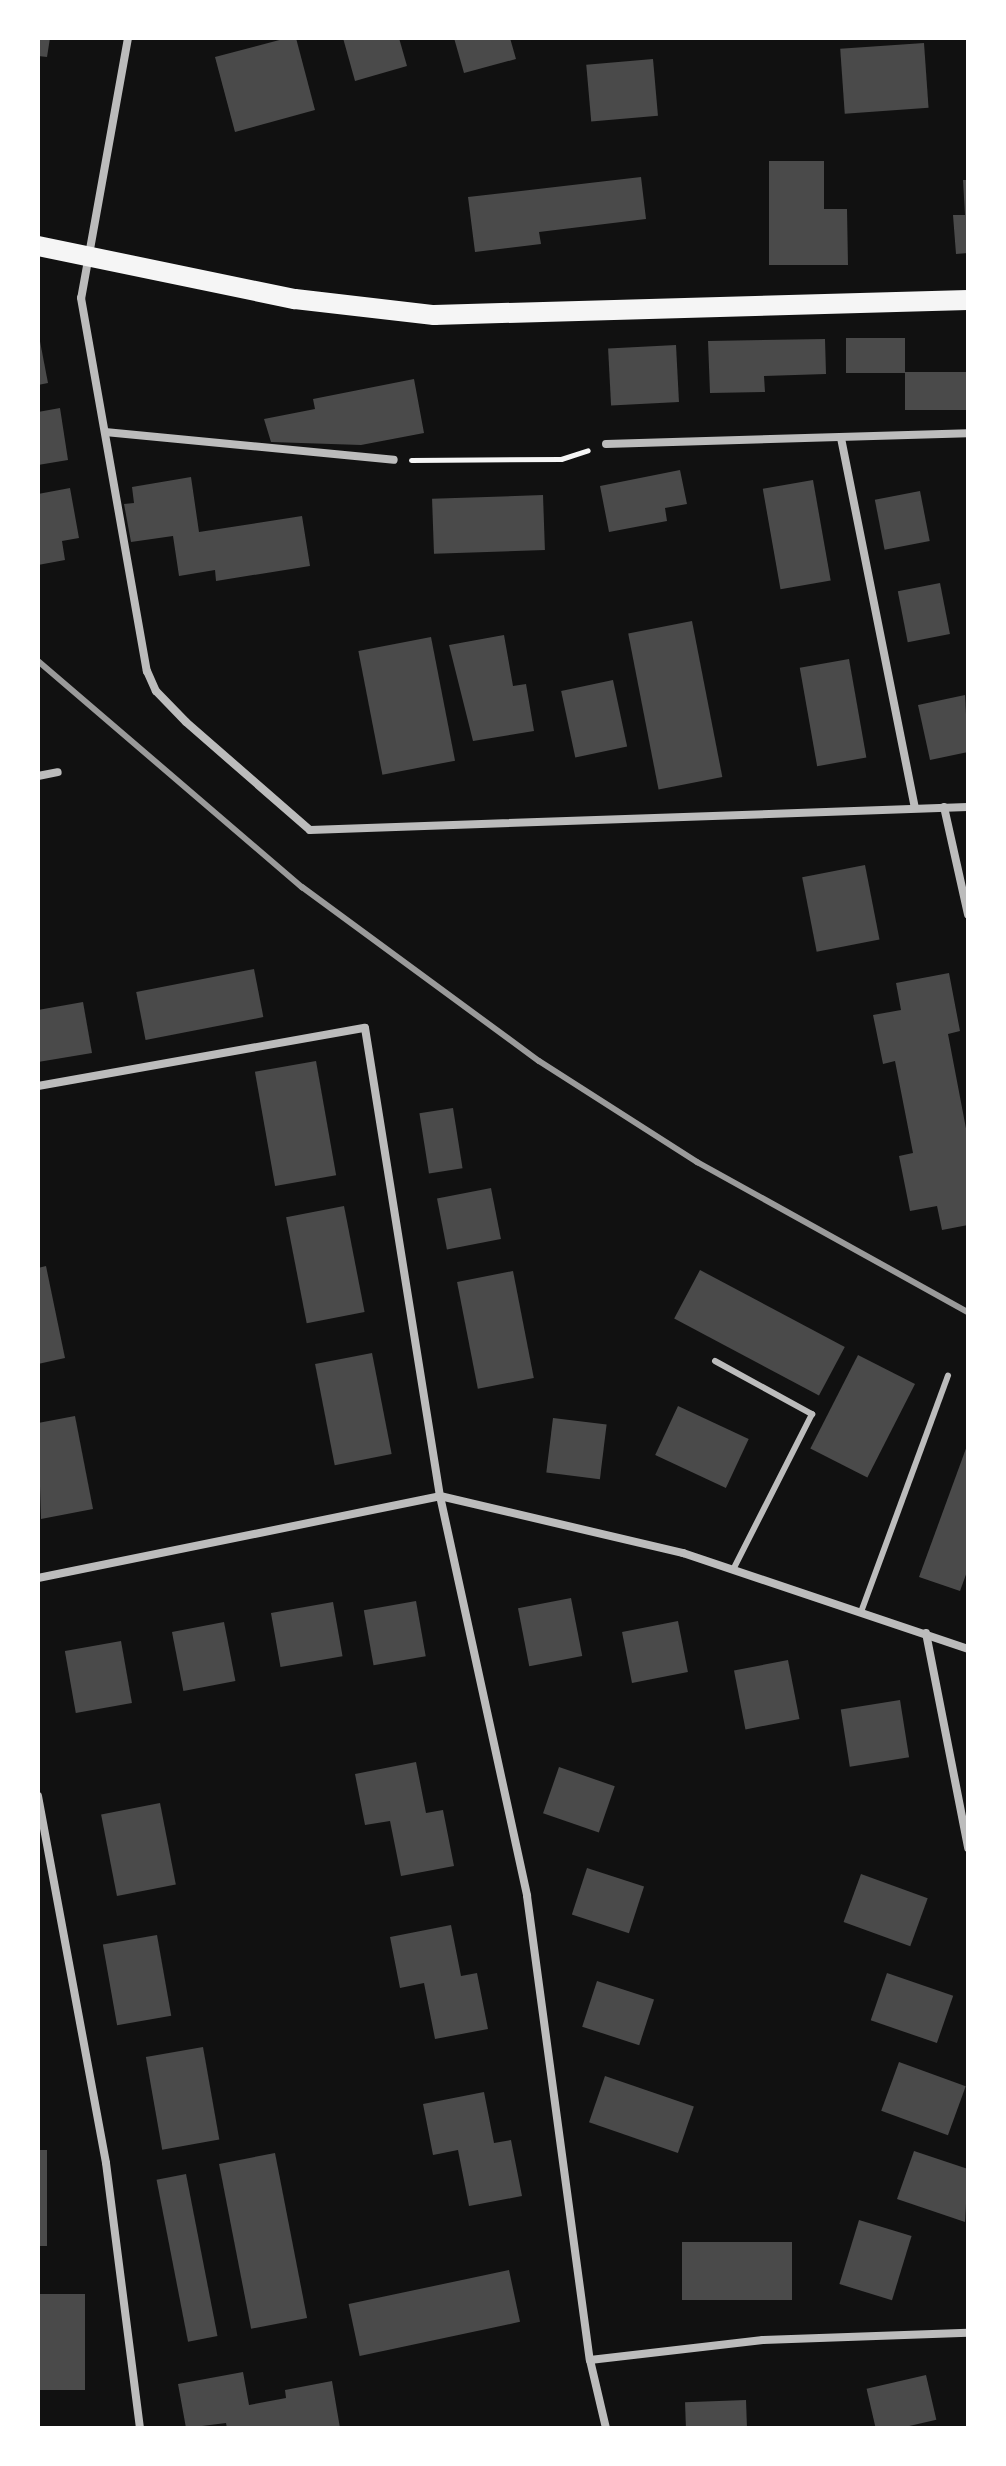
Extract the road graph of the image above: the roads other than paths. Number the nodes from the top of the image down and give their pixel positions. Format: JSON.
{"nodes":[{"id":1,"x":128,"y":38,"type":"edge"},
{"id":2,"x":38,"y":246,"type":"edge"},
{"id":3,"x":85,"y":255,"type":"junction"},
{"id":4,"x":968,"y":300,"type":"edge"},
{"id":5,"x":105,"y":432,"type":"junction"},
{"id":6,"x":968,"y":433,"type":"edge"},
{"id":7,"x":841,"y":438,"type":"junction"},
{"id":8,"x":606,"y":444,"type":"road end"},
{"id":9,"x":394,"y":460,"type":"road end"},
{"id":10,"x":58,"y":772,"type":"dead end"},
{"id":11,"x":38,"y":776,"type":"edge"},
{"id":12,"x":944,"y":807,"type":"junction"},
{"id":13,"x":968,"y":807,"type":"edge"},
{"id":14,"x":915,"y":808,"type":"junction"},
{"id":15,"x":968,"y":914,"type":"edge"},
{"id":16,"x":38,"y":1086,"type":"edge"},
{"id":17,"x":715,"y":1361,"type":"dead end"},
{"id":18,"x":948,"y":1376,"type":"dead end"},
{"id":19,"x":440,"y":1496,"type":"junction"},
{"id":20,"x":733,"y":1570,"type":"junction"},
{"id":21,"x":38,"y":1578,"type":"edge"},
{"id":22,"x":861,"y":1612,"type":"junction"},
{"id":23,"x":926,"y":1633,"type":"junction"},
{"id":24,"x":968,"y":1649,"type":"edge"},
{"id":25,"x":38,"y":1796,"type":"edge"},
{"id":26,"x":968,"y":1848,"type":"edge"},
{"id":27,"x":968,"y":2333,"type":"edge"},
{"id":28,"x":590,"y":2360,"type":"junction"},
{"id":29,"x":140,"y":2428,"type":"edge"},
{"id":30,"x":606,"y":2428,"type":"edge"}],
"edges":[{"from":1,"to":3,"type":"street"},
{"from":2,"to":3,"type":"main road"},
{"from":3,"to":4,"type":"main road"},
{"from":3,"to":5,"type":"street"},
{"from":5,"to":9,"type":"street"},
{"from":5,"to":14,"type":"street"},
{"from":6,"to":7,"type":"street"},
{"from":7,"to":8,"type":"street"},
{"from":7,"to":14,"type":"street"},
{"from":10,"to":11,"type":"street"},
{"from":12,"to":13,"type":"street"},
{"from":12,"to":14,"type":"street"},
{"from":12,"to":15,"type":"street"},
{"from":16,"to":19,"type":"street"},
{"from":17,"to":20,"type":"lane"},
{"from":18,"to":22,"type":"lane"},
{"from":19,"to":20,"type":"street"},
{"from":19,"to":21,"type":"street"},
{"from":19,"to":28,"type":"street"},
{"from":20,"to":22,"type":"street"},
{"from":22,"to":23,"type":"street"},
{"from":23,"to":24,"type":"street"},
{"from":23,"to":26,"type":"street"},
{"from":25,"to":29,"type":"street"},
{"from":27,"to":28,"type":"street"},
{"from":28,"to":30,"type":"street"}]}
